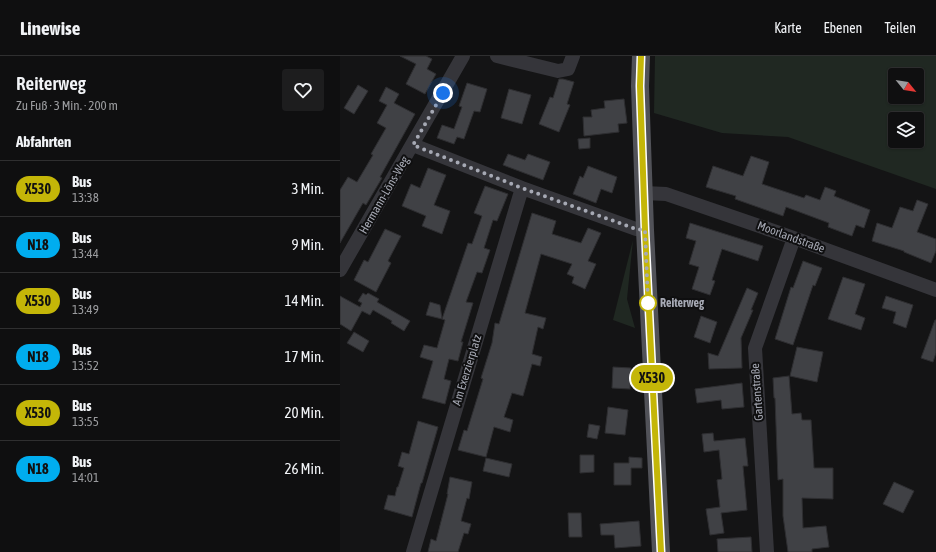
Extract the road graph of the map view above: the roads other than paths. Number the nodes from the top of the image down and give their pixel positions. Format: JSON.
{"nodes":[{"id":1,"x":463,"y":56,"type":"edge"},
{"id":2,"x":497,"y":56,"type":"edge"},
{"id":3,"x":573,"y":56,"type":"edge"},
{"id":4,"x":641,"y":56,"type":"edge"},
{"id":5,"x":413,"y":145,"type":"junction"},
{"id":6,"x":522,"y":188,"type":"junction"},
{"id":7,"x":644,"y":193,"type":"junction"},
{"id":8,"x":645,"y":230,"type":"junction"},
{"id":9,"x":794,"y":238,"type":"junction"},
{"id":10,"x":340,"y":270,"type":"edge"},
{"id":11,"x":936,"y":290,"type":"edge"},
{"id":12,"x":413,"y":552,"type":"edge"},
{"id":13,"x":661,"y":552,"type":"edge"},
{"id":14,"x":767,"y":552,"type":"edge"}],
"edges":[{"from":1,"to":5,"type":"street","name":"Hermann-Löns-Weg"},
{"from":2,"to":3,"type":"street"},
{"from":4,"to":7,"type":"main road"},
{"from":5,"to":6,"type":"street"},
{"from":5,"to":10,"type":"street","name":"Hermann-Löns-Weg"},
{"from":6,"to":8,"type":"street"},
{"from":6,"to":12,"type":"street","name":"Am Exerzierplatz"},
{"from":7,"to":8,"type":"main road"},
{"from":7,"to":9,"type":"street","name":"Moorlandstraße"},
{"from":8,"to":13,"type":"main road"},
{"from":9,"to":11,"type":"street","name":"Moorlandstraße"},
{"from":9,"to":14,"type":"street","name":"Gartenstraße"}]}
